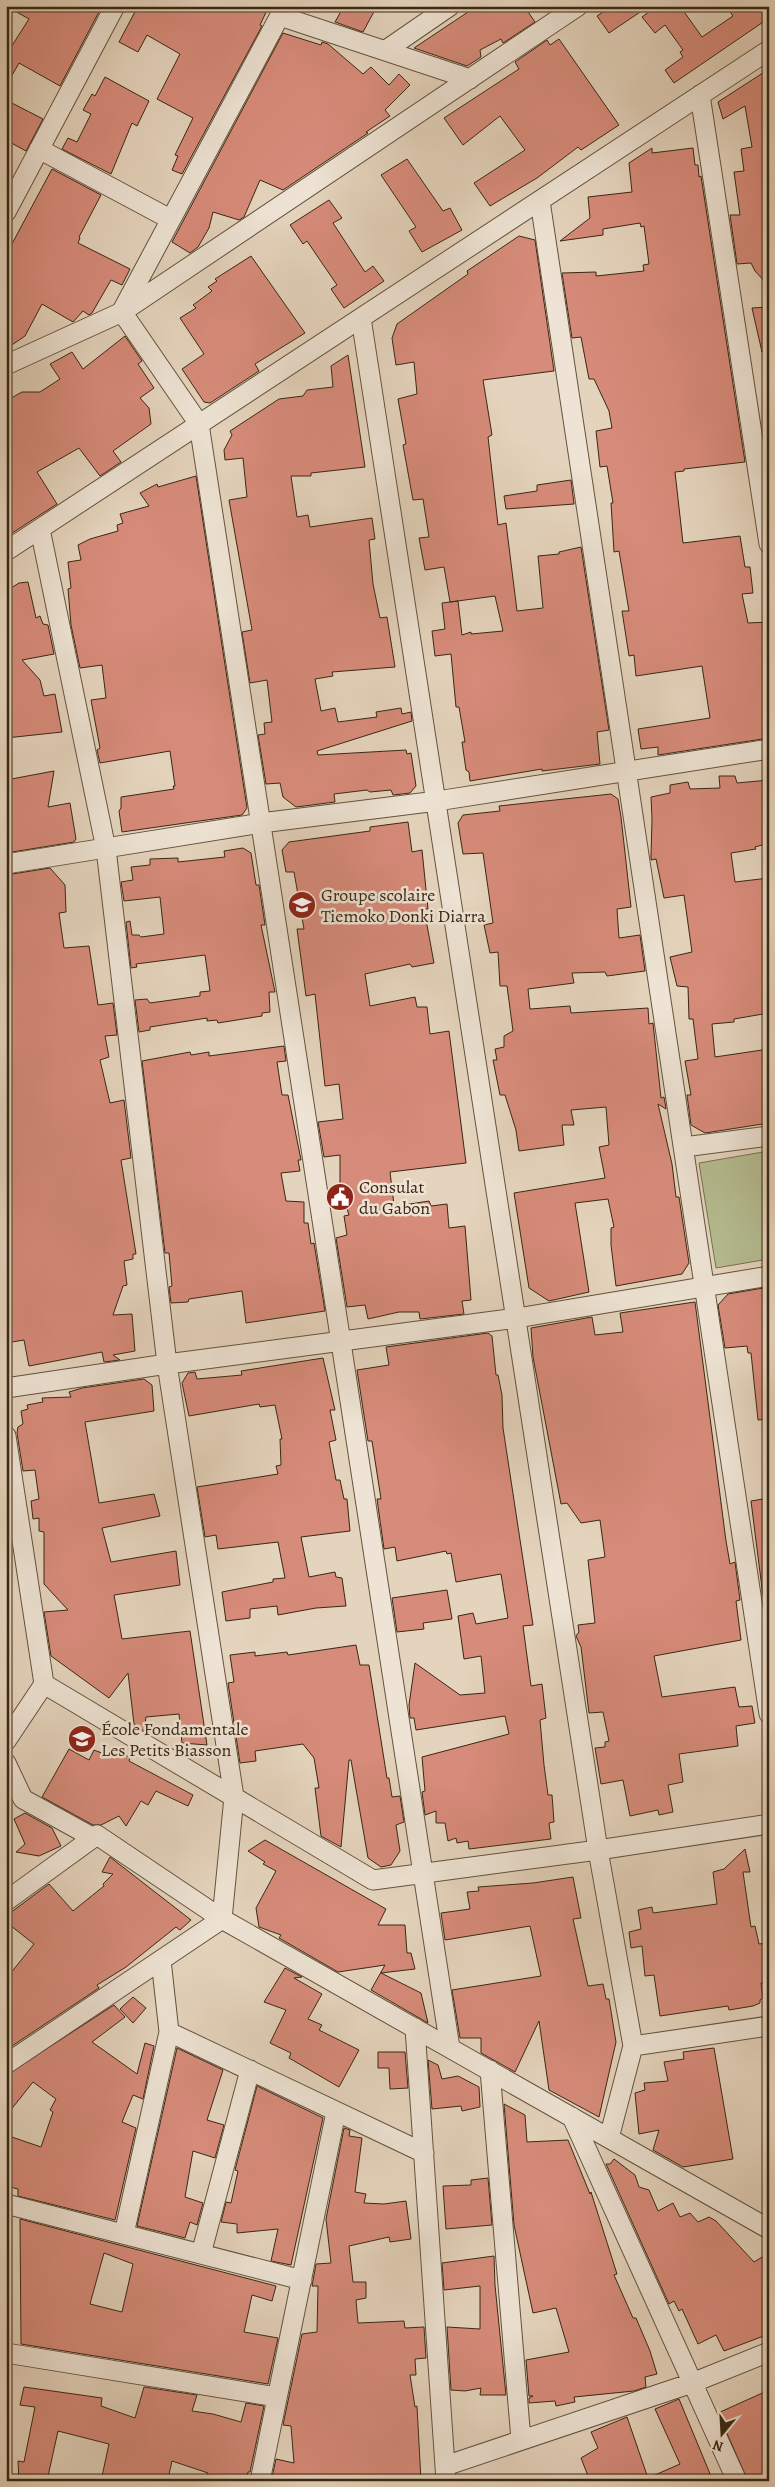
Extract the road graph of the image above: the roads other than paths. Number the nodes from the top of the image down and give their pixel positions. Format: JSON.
{"nodes":[{"id":1,"x":115,"y":6,"type":"edge"},
{"id":2,"x":450,"y":6,"type":"edge"},
{"id":3,"x":578,"y":6,"type":"edge"},
{"id":4,"x":283,"y":11,"type":"edge"},
{"id":5,"x":386,"y":50,"type":"junction"},
{"id":6,"x":769,"y":50,"type":"edge"},
{"id":7,"x":470,"y":79,"type":"junction"},
{"id":8,"x":700,"y":95,"type":"junction"},
{"id":9,"x":39,"y":149,"type":"junction"},
{"id":10,"x":12,"y":185,"type":"edge"},
{"id":11,"x":540,"y":200,"type":"junction"},
{"id":12,"x":6,"y":212,"type":"edge"},
{"id":13,"x":170,"y":219,"type":"junction"},
{"id":14,"x":122,"y":312,"type":"junction"},
{"id":15,"x":361,"y":318,"type":"junction"},
{"id":16,"x":6,"y":365,"type":"edge"},
{"id":17,"x":200,"y":424,"type":"junction"},
{"id":18,"x":40,"y":529,"type":"junction"},
{"id":19,"x":769,"y":544,"type":"edge"},
{"id":20,"x":6,"y":551,"type":"edge"},
{"id":21,"x":769,"y":749,"type":"edge"},
{"id":22,"x":628,"y":772,"type":"junction"},
{"id":23,"x":437,"y":801,"type":"junction"},
{"id":24,"x":261,"y":823,"type":"junction"},
{"id":25,"x":106,"y":849,"type":"junction"},
{"id":26,"x":6,"y":864,"type":"edge"},
{"id":27,"x":769,"y":1136,"type":"edge"},
{"id":28,"x":684,"y":1147,"type":"junction"},
{"id":29,"x":769,"y":1276,"type":"edge"},
{"id":30,"x":705,"y":1287,"type":"junction"},
{"id":31,"x":517,"y":1318,"type":"junction"},
{"id":32,"x":340,"y":1343,"type":"junction"},
{"id":33,"x":167,"y":1364,"type":"junction"},
{"id":34,"x":6,"y":1388,"type":"edge"},
{"id":35,"x":6,"y":1436,"type":"edge"},
{"id":36,"x":44,"y":1684,"type":"junction"},
{"id":37,"x":769,"y":1714,"type":"edge"},
{"id":38,"x":6,"y":1741,"type":"edge"},
{"id":39,"x":6,"y":1762,"type":"edge"},
{"id":40,"x":234,"y":1797,"type":"junction"},
{"id":41,"x":769,"y":1824,"type":"edge"},
{"id":42,"x":92,"y":1837,"type":"junction"},
{"id":43,"x":598,"y":1850,"type":"junction"},
{"id":44,"x":423,"y":1873,"type":"junction"},
{"id":45,"x":6,"y":1901,"type":"edge"},
{"id":46,"x":222,"y":1918,"type":"junction"},
{"id":47,"x":161,"y":1960,"type":"junction"},
{"id":48,"x":769,"y":2026,"type":"edge"},
{"id":49,"x":415,"y":2028,"type":"junction"},
{"id":50,"x":169,"y":2032,"type":"junction"},
{"id":51,"x":633,"y":2046,"type":"junction"},
{"id":52,"x":450,"y":2048,"type":"junction"},
{"id":53,"x":6,"y":2064,"type":"edge"},
{"id":54,"x":250,"y":2070,"type":"junction"},
{"id":55,"x":490,"y":2070,"type":"junction"},
{"id":56,"x":336,"y":2112,"type":"junction"},
{"id":57,"x":572,"y":2117,"type":"junction"},
{"id":58,"x":609,"y":2138,"type":"junction"},
{"id":59,"x":424,"y":2154,"type":"junction"},
{"id":60,"x":6,"y":2204,"type":"edge"},
{"id":61,"x":769,"y":2229,"type":"edge"},
{"id":62,"x":124,"y":2234,"type":"junction"},
{"id":63,"x":201,"y":2254,"type":"junction"},
{"id":64,"x":302,"y":2280,"type":"junction"},
{"id":65,"x":769,"y":2352,"type":"edge"},
{"id":66,"x":6,"y":2353,"type":"edge"},
{"id":67,"x":692,"y":2383,"type":"junction"},
{"id":68,"x":277,"y":2397,"type":"junction"},
{"id":69,"x":522,"y":2440,"type":"junction"},
{"id":70,"x":446,"y":2474,"type":"edge"},
{"id":71,"x":260,"y":2481,"type":"edge"},
{"id":72,"x":737,"y":2481,"type":"edge"}],
"edges":[{"from":1,"to":9,"type":"street"},
{"from":2,"to":5,"type":"street"},
{"from":3,"to":7,"type":"street"},
{"from":4,"to":5,"type":"street"},
{"from":4,"to":13,"type":"street"},
{"from":5,"to":7,"type":"street"},
{"from":6,"to":8,"type":"street"},
{"from":7,"to":14,"type":"street"},
{"from":8,"to":11,"type":"street"},
{"from":8,"to":19,"type":"street"},
{"from":9,"to":10,"type":"street"},
{"from":9,"to":13,"type":"street"},
{"from":10,"to":12,"type":"street"},
{"from":11,"to":15,"type":"street"},
{"from":11,"to":22,"type":"street"},
{"from":13,"to":14,"type":"street"},
{"from":14,"to":16,"type":"street"},
{"from":14,"to":17,"type":"street"},
{"from":15,"to":17,"type":"street"},
{"from":15,"to":23,"type":"street"},
{"from":17,"to":18,"type":"street"},
{"from":17,"to":24,"type":"street"},
{"from":18,"to":20,"type":"street"},
{"from":18,"to":25,"type":"street"},
{"from":21,"to":22,"type":"street"},
{"from":22,"to":23,"type":"street"},
{"from":22,"to":28,"type":"street"},
{"from":23,"to":24,"type":"street"},
{"from":23,"to":31,"type":"street"},
{"from":24,"to":25,"type":"street"},
{"from":24,"to":32,"type":"street"},
{"from":25,"to":26,"type":"street"},
{"from":25,"to":33,"type":"street"},
{"from":27,"to":28,"type":"street"},
{"from":28,"to":30,"type":"street"},
{"from":29,"to":30,"type":"street"},
{"from":30,"to":31,"type":"street"},
{"from":30,"to":37,"type":"street"},
{"from":31,"to":32,"type":"street"},
{"from":31,"to":43,"type":"street"},
{"from":32,"to":33,"type":"street"},
{"from":32,"to":44,"type":"street"},
{"from":33,"to":34,"type":"street"},
{"from":33,"to":40,"type":"street"},
{"from":35,"to":36,"type":"street"},
{"from":36,"to":38,"type":"street"},
{"from":36,"to":40,"type":"street"},
{"from":39,"to":42,"type":"street"},
{"from":40,"to":44,"type":"street"},
{"from":40,"to":46,"type":"street"},
{"from":41,"to":43,"type":"street"},
{"from":42,"to":45,"type":"street"},
{"from":42,"to":46,"type":"street"},
{"from":43,"to":44,"type":"street"},
{"from":43,"to":51,"type":"street"},
{"from":44,"to":52,"type":"street"},
{"from":46,"to":47,"type":"street"},
{"from":46,"to":49,"type":"street"},
{"from":47,"to":50,"type":"street"},
{"from":47,"to":53,"type":"street"},
{"from":48,"to":51,"type":"street"},
{"from":49,"to":52,"type":"street"},
{"from":49,"to":59,"type":"street"},
{"from":50,"to":54,"type":"street"},
{"from":50,"to":62,"type":"street"},
{"from":51,"to":58,"type":"street"},
{"from":52,"to":55,"type":"street"},
{"from":54,"to":56,"type":"street"},
{"from":54,"to":63,"type":"street"},
{"from":55,"to":57,"type":"street"},
{"from":55,"to":69,"type":"street"},
{"from":56,"to":59,"type":"street"},
{"from":56,"to":64,"type":"street"},
{"from":57,"to":58,"type":"street"},
{"from":57,"to":67,"type":"street"},
{"from":58,"to":61,"type":"street"},
{"from":59,"to":70,"type":"street"},
{"from":60,"to":62,"type":"street"},
{"from":62,"to":63,"type":"street"},
{"from":63,"to":64,"type":"street"},
{"from":64,"to":68,"type":"street"},
{"from":65,"to":67,"type":"street"},
{"from":66,"to":68,"type":"street"},
{"from":67,"to":69,"type":"street"},
{"from":67,"to":72,"type":"street"},
{"from":68,"to":71,"type":"street"},
{"from":69,"to":70,"type":"street"}]}
